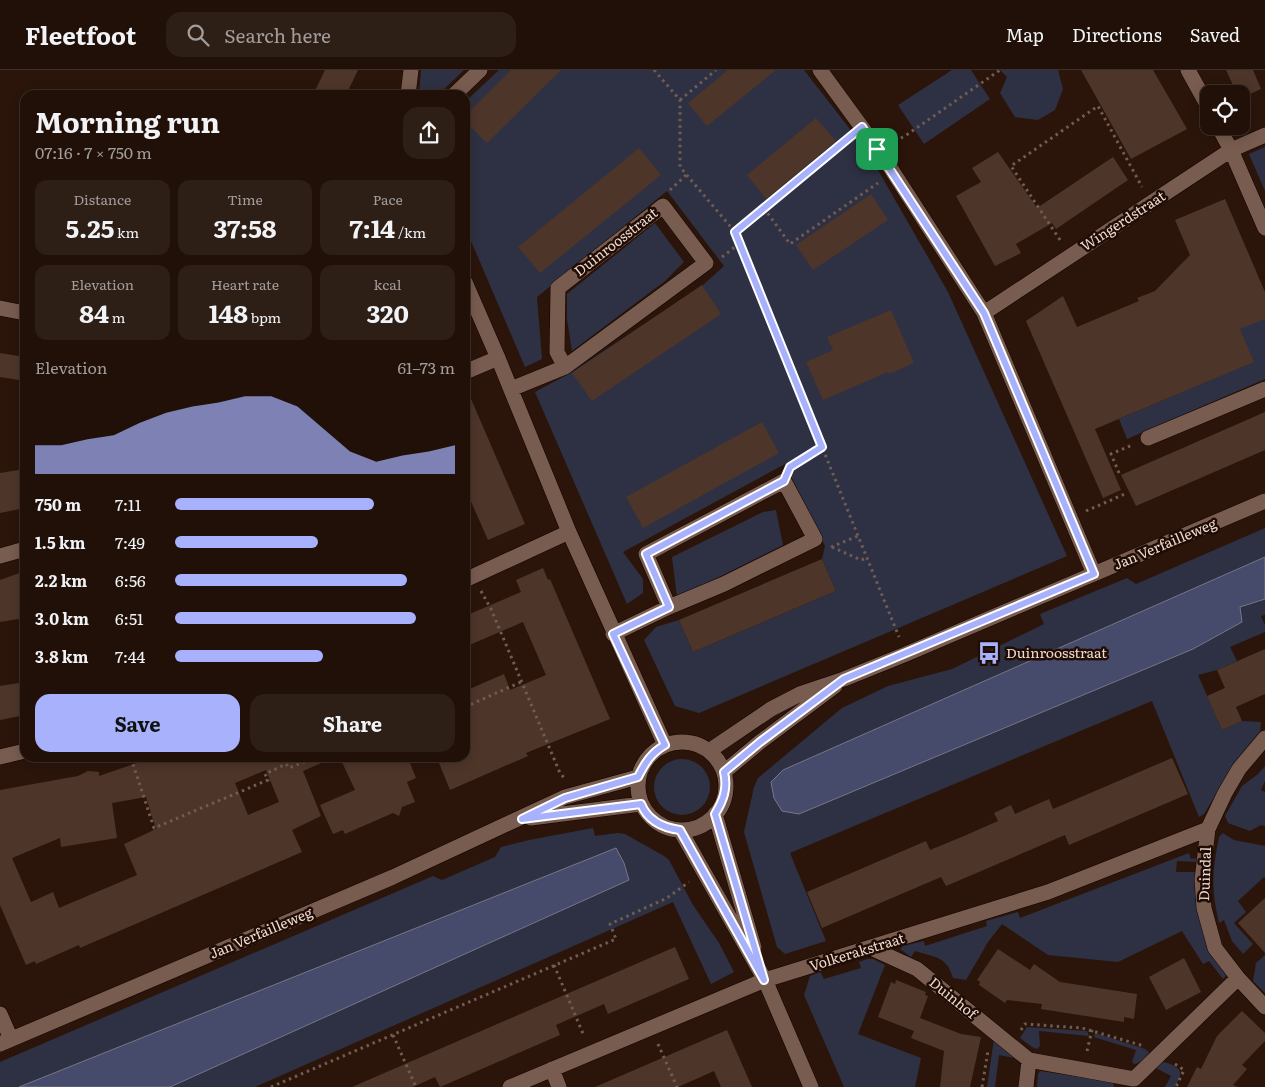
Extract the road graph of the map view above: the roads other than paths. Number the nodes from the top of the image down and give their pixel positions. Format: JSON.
{"nodes":[{"id":1,"x":411,"y":70,"type":"edge"},
{"id":2,"x":480,"y":70,"type":"edge"},
{"id":3,"x":820,"y":70,"type":"edge"},
{"id":4,"x":1188,"y":70,"type":"edge"},
{"id":5,"x":409,"y":90,"type":"edge"},
{"id":6,"x":459,"y":90,"type":"edge"},
{"id":7,"x":1200,"y":92,"type":"edge"},
{"id":8,"x":1223,"y":135,"type":"edge"},
{"id":9,"x":1265,"y":135,"type":"edge"},
{"id":10,"x":1231,"y":150,"type":"junction"},
{"id":11,"x":1265,"y":228,"type":"edge"},
{"id":12,"x":470,"y":294,"type":"edge"},
{"id":13,"x":0,"y":308,"type":"edge"},
{"id":14,"x":20,"y":312,"type":"edge"},
{"id":15,"x":984,"y":313,"type":"junction"},
{"id":16,"x":498,"y":358,"type":"junction"},
{"id":17,"x":565,"y":367,"type":"junction"},
{"id":18,"x":470,"y":370,"type":"edge"},
{"id":19,"x":1265,"y":388,"type":"edge"},
{"id":20,"x":511,"y":389,"type":"junction"},
{"id":21,"x":1148,"y":438,"type":"road end"},
{"id":22,"x":1265,"y":500,"type":"edge"},
{"id":23,"x":569,"y":532,"type":"junction"},
{"id":24,"x":20,"y":550,"type":"edge"},
{"id":25,"x":0,"y":556,"type":"edge"},
{"id":26,"x":1094,"y":574,"type":"junction"},
{"id":27,"x":470,"y":578,"type":"edge"},
{"id":28,"x":669,"y":607,"type":"junction"},
{"id":29,"x":613,"y":634,"type":"junction"},
{"id":30,"x":844,"y":679,"type":"junction"},
{"id":31,"x":1265,"y":738,"type":"edge"},
{"id":32,"x":665,"y":745,"type":"junction"},
{"id":33,"x":709,"y":751,"type":"junction"},
{"id":34,"x":20,"y":752,"type":"edge"},
{"id":35,"x":0,"y":757,"type":"edge"},
{"id":36,"x":724,"y":772,"type":"junction"},
{"id":37,"x":638,"y":777,"type":"junction"},
{"id":38,"x":641,"y":804,"type":"junction"},
{"id":39,"x":715,"y":814,"type":"junction"},
{"id":40,"x":522,"y":819,"type":"junction"},
{"id":41,"x":1208,"y":829,"type":"junction"},
{"id":42,"x":680,"y":830,"type":"junction"},
{"id":43,"x":871,"y":948,"type":"junction"},
{"id":44,"x":1238,"y":978,"type":"junction"},
{"id":45,"x":764,"y":980,"type":"junction"},
{"id":46,"x":1265,"y":1007,"type":"edge"},
{"id":47,"x":0,"y":1014,"type":"edge"},
{"id":48,"x":5,"y":1041,"type":"edge"},
{"id":49,"x":1028,"y":1060,"type":"junction"},
{"id":50,"x":552,"y":1070,"type":"junction"},
{"id":51,"x":1130,"y":1083,"type":"edge"},
{"id":52,"x":510,"y":1087,"type":"edge"},
{"id":53,"x":559,"y":1087,"type":"edge"},
{"id":54,"x":811,"y":1087,"type":"edge"},
{"id":55,"x":1026,"y":1087,"type":"edge"}],
"edges":[{"from":1,"to":5,"type":"street"},
{"from":2,"to":6,"type":"street"},
{"from":3,"to":15,"type":"street"},
{"from":4,"to":7,"type":"street"},
{"from":8,"to":10,"type":"street"},
{"from":9,"to":10,"type":"street","name":"Wingerdstraat"},
{"from":10,"to":11,"type":"street"},
{"from":10,"to":15,"type":"street","name":"Wingerdstraat"},
{"from":12,"to":16,"type":"street"},
{"from":13,"to":14,"type":"street"},
{"from":15,"to":26,"type":"street"},
{"from":16,"to":18,"type":"street"},
{"from":16,"to":20,"type":"street"},
{"from":17,"to":17,"type":"street","name":"Duinroosstraat"},
{"from":17,"to":20,"type":"street","name":"Duinroosstraat"},
{"from":19,"to":21,"type":"street"},
{"from":20,"to":23,"type":"street"},
{"from":22,"to":26,"type":"street","name":"Jan Verfailleweg"},
{"from":23,"to":27,"type":"street"},
{"from":23,"to":29,"type":"street"},
{"from":24,"to":25,"type":"street"},
{"from":26,"to":30,"type":"street","name":"Jan Verfailleweg"},
{"from":28,"to":28,"type":"street"},
{"from":28,"to":29,"type":"street"},
{"from":29,"to":32,"type":"street"},
{"from":30,"to":33,"type":"street","name":"Jan Verfailleweg"},
{"from":30,"to":36,"type":"street","name":"Jan Verfailleweg"},
{"from":31,"to":41,"type":"street","name":"Duindal"},
{"from":32,"to":33,"type":"street"},
{"from":32,"to":37,"type":"street"},
{"from":33,"to":36,"type":"street"},
{"from":34,"to":35,"type":"street"},
{"from":36,"to":39,"type":"street"},
{"from":37,"to":38,"type":"street"},
{"from":37,"to":40,"type":"street","name":"Jan Verfailleweg"},
{"from":38,"to":40,"type":"street","name":"Jan Verfailleweg"},
{"from":38,"to":42,"type":"street"},
{"from":39,"to":42,"type":"street"},
{"from":39,"to":45,"type":"street"},
{"from":40,"to":48,"type":"street","name":"Jan Verfailleweg"},
{"from":41,"to":43,"type":"street","name":"Volkerakstraat"},
{"from":41,"to":44,"type":"street","name":"Duindal"},
{"from":42,"to":45,"type":"street"},
{"from":43,"to":45,"type":"street","name":"Volkerakstraat"},
{"from":43,"to":49,"type":"street","name":"Duinhof"},
{"from":44,"to":46,"type":"street","name":"Duindal"},
{"from":44,"to":51,"type":"street","name":"Duinhof"},
{"from":45,"to":50,"type":"street","name":"Volkerakstraat"},
{"from":45,"to":54,"type":"street"},
{"from":47,"to":48,"type":"street"},
{"from":49,"to":51,"type":"street","name":"Duinhof"},
{"from":49,"to":55,"type":"street"},
{"from":50,"to":52,"type":"street","name":"Volkerakstraat"},
{"from":50,"to":53,"type":"street"}]}
